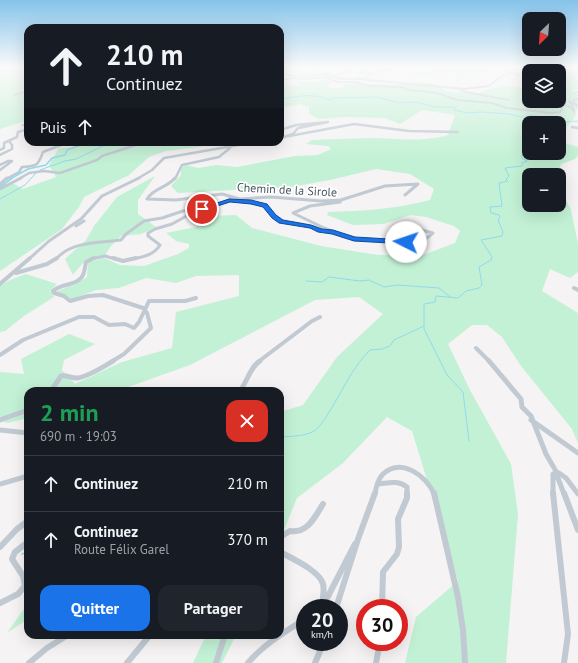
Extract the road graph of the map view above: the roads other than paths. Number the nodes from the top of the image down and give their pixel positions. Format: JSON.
{"nodes":[{"id":1,"x":453,"y":99,"type":"edge"},
{"id":2,"x":503,"y":99,"type":"edge"},
{"id":3,"x":578,"y":99,"type":"edge"},
{"id":4,"x":508,"y":100,"type":"dead end"},
{"id":5,"x":566,"y":105,"type":"edge"},
{"id":6,"x":562,"y":108,"type":"edge"},
{"id":7,"x":522,"y":111,"type":"dead end"},
{"id":8,"x":537,"y":112,"type":"junction"},
{"id":9,"x":572,"y":127,"type":"dead end"},
{"id":10,"x":578,"y":128,"type":"edge"},
{"id":11,"x":24,"y":129,"type":"edge"},
{"id":12,"x":284,"y":129,"type":"edge"},
{"id":13,"x":458,"y":132,"type":"dead end"},
{"id":14,"x":284,"y":138,"type":"joint"},
{"id":15,"x":9,"y":141,"type":"junction"},
{"id":16,"x":4,"y":143,"type":"junction"},
{"id":17,"x":0,"y":144,"type":"edge"},
{"id":18,"x":60,"y":146,"type":"edge"},
{"id":19,"x":133,"y":146,"type":"edge"},
{"id":20,"x":239,"y":146,"type":"edge"},
{"id":21,"x":230,"y":148,"type":"junction"},
{"id":22,"x":0,"y":150,"type":"edge"},
{"id":23,"x":0,"y":155,"type":"edge"},
{"id":24,"x":0,"y":165,"type":"edge"},
{"id":25,"x":0,"y":170,"type":"edge"},
{"id":26,"x":0,"y":184,"type":"edge"},
{"id":27,"x":0,"y":189,"type":"edge"},
{"id":28,"x":405,"y":195,"type":"dead end"},
{"id":29,"x":229,"y":196,"type":"junction"},
{"id":30,"x":229,"y":200,"type":"junction"},
{"id":31,"x":341,"y":200,"type":"junction"},
{"id":32,"x":202,"y":209,"type":"junction"},
{"id":33,"x":84,"y":221,"type":"dead end"},
{"id":34,"x":411,"y":227,"type":"dead end"},
{"id":35,"x":333,"y":232,"type":"junction"},
{"id":36,"x":55,"y":237,"type":"junction"},
{"id":37,"x":13,"y":274,"type":"junction"},
{"id":38,"x":0,"y":284,"type":"edge"},
{"id":39,"x":196,"y":298,"type":"dead end"},
{"id":40,"x":145,"y":310,"type":"junction"},
{"id":41,"x":320,"y":317,"type":"dead end"},
{"id":42,"x":476,"y":348,"type":"dead end"},
{"id":43,"x":0,"y":355,"type":"edge"},
{"id":44,"x":54,"y":387,"type":"edge"},
{"id":45,"x":243,"y":387,"type":"edge"},
{"id":46,"x":24,"y":411,"type":"edge"},
{"id":47,"x":0,"y":420,"type":"edge"},
{"id":48,"x":531,"y":420,"type":"junction"},
{"id":49,"x":0,"y":430,"type":"edge"},
{"id":50,"x":24,"y":432,"type":"edge"},
{"id":51,"x":578,"y":453,"type":"edge"},
{"id":52,"x":556,"y":473,"type":"junction"},
{"id":53,"x":24,"y":477,"type":"edge"},
{"id":54,"x":0,"y":484,"type":"edge"},
{"id":55,"x":378,"y":484,"type":"junction"},
{"id":56,"x":578,"y":494,"type":"edge"},
{"id":57,"x":323,"y":504,"type":"dead end"},
{"id":58,"x":24,"y":524,"type":"edge"},
{"id":59,"x":578,"y":530,"type":"edge"},
{"id":60,"x":284,"y":535,"type":"edge"},
{"id":61,"x":357,"y":543,"type":"junction"},
{"id":62,"x":24,"y":545,"type":"edge"},
{"id":63,"x":0,"y":547,"type":"edge"},
{"id":64,"x":284,"y":554,"type":"edge"},
{"id":65,"x":24,"y":577,"type":"edge"},
{"id":66,"x":24,"y":591,"type":"edge"},
{"id":67,"x":322,"y":599,"type":"edge"},
{"id":68,"x":327,"y":599,"type":"edge"},
{"id":69,"x":339,"y":599,"type":"edge"},
{"id":70,"x":382,"y":599,"type":"edge"},
{"id":71,"x":0,"y":604,"type":"edge"},
{"id":72,"x":296,"y":625,"type":"edge"},
{"id":73,"x":284,"y":633,"type":"edge"},
{"id":74,"x":62,"y":639,"type":"edge"},
{"id":75,"x":147,"y":639,"type":"edge"},
{"id":76,"x":224,"y":639,"type":"edge"},
{"id":77,"x":276,"y":639,"type":"edge"},
{"id":78,"x":320,"y":651,"type":"edge"},
{"id":79,"x":378,"y":651,"type":"edge"},
{"id":80,"x":29,"y":663,"type":"edge"},
{"id":81,"x":127,"y":663,"type":"edge"},
{"id":82,"x":216,"y":663,"type":"edge"},
{"id":83,"x":248,"y":663,"type":"edge"},
{"id":84,"x":315,"y":663,"type":"edge"},
{"id":85,"x":376,"y":663,"type":"edge"},
{"id":86,"x":465,"y":663,"type":"edge"},
{"id":87,"x":564,"y":663,"type":"edge"}],
"edges":[{"from":1,"to":8,"type":"street"},
{"from":2,"to":4,"type":"street"},
{"from":3,"to":5,"type":"street"},
{"from":6,"to":8,"type":"street"},
{"from":7,"to":8,"type":"street"},
{"from":9,"to":10,"type":"street"},
{"from":11,"to":15,"type":"street"},
{"from":12,"to":14,"type":"street"},
{"from":13,"to":14,"type":"street"},
{"from":15,"to":16,"type":"street"},
{"from":15,"to":23,"type":"street"},
{"from":16,"to":17,"type":"street"},
{"from":16,"to":22,"type":"street"},
{"from":18,"to":26,"type":"street"},
{"from":19,"to":27,"type":"street"},
{"from":20,"to":21,"type":"street"},
{"from":21,"to":29,"type":"street","name":"Chemin de la Sirole"},
{"from":21,"to":36,"type":"street"},
{"from":24,"to":25,"type":"street"},
{"from":28,"to":31,"type":"street"},
{"from":29,"to":30,"type":"street"},
{"from":29,"to":31,"type":"street","name":"Chemin de la Sirole"},
{"from":30,"to":32,"type":"street"},
{"from":30,"to":35,"type":"street"},
{"from":31,"to":35,"type":"street","name":"Chemin de la Sirole"},
{"from":32,"to":37,"type":"street"},
{"from":32,"to":40,"type":"street"},
{"from":33,"to":36,"type":"street"},
{"from":34,"to":35,"type":"street","name":"Chemin de la Sirole"},
{"from":36,"to":37,"type":"street"},
{"from":37,"to":38,"type":"street"},
{"from":39,"to":40,"type":"street"},
{"from":40,"to":43,"type":"street"},
{"from":40,"to":44,"type":"street"},
{"from":41,"to":45,"type":"street"},
{"from":42,"to":48,"type":"street"},
{"from":46,"to":47,"type":"street"},
{"from":48,"to":51,"type":"street"},
{"from":48,"to":52,"type":"street"},
{"from":49,"to":50,"type":"street"},
{"from":52,"to":56,"type":"street"},
{"from":52,"to":59,"type":"street"},
{"from":52,"to":87,"type":"street"},
{"from":53,"to":54,"type":"street"},
{"from":55,"to":61,"type":"street"},
{"from":55,"to":70,"type":"street"},
{"from":55,"to":86,"type":"street"},
{"from":57,"to":60,"type":"street"},
{"from":58,"to":63,"type":"street"},
{"from":61,"to":68,"type":"street"},
{"from":61,"to":69,"type":"street"},
{"from":62,"to":65,"type":"street"},
{"from":64,"to":67,"type":"street"},
{"from":66,"to":71,"type":"street"},
{"from":72,"to":73,"type":"street"},
{"from":74,"to":80,"type":"street"},
{"from":75,"to":81,"type":"street"},
{"from":76,"to":82,"type":"street"},
{"from":77,"to":83,"type":"street"},
{"from":78,"to":84,"type":"street"},
{"from":79,"to":85,"type":"street"}]}
